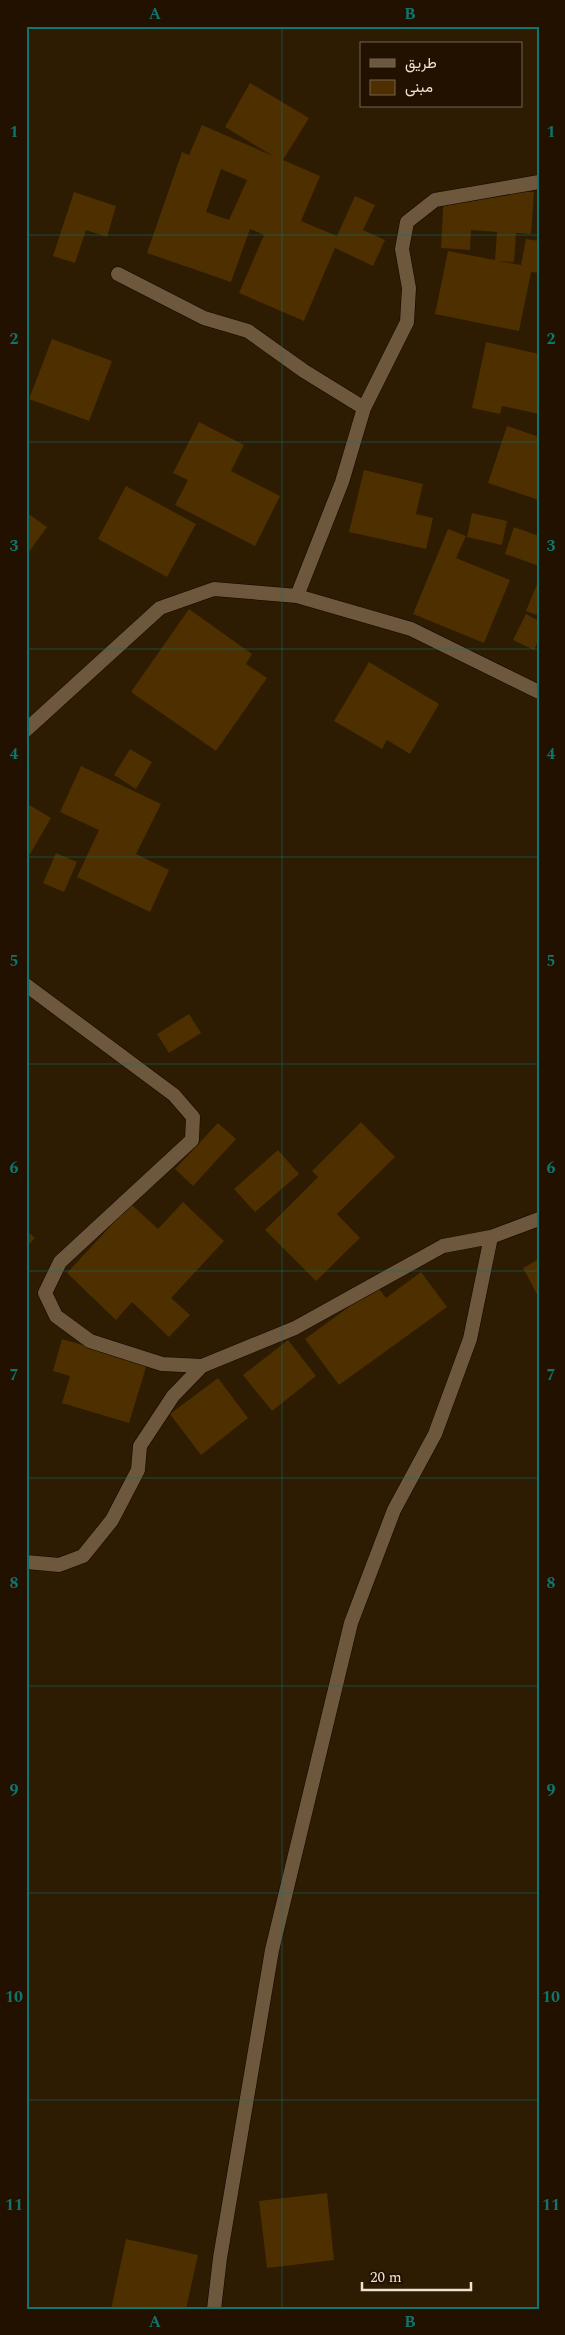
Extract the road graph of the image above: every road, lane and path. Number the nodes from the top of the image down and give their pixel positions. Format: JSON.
{"nodes":[{"id":1,"x":539,"y":182,"type":"edge"},
{"id":2,"x":118,"y":274,"type":"dead end"},
{"id":3,"x":364,"y":408,"type":"junction"},
{"id":4,"x":298,"y":596,"type":"junction"},
{"id":5,"x":539,"y":692,"type":"edge"},
{"id":6,"x":26,"y":730,"type":"edge"},
{"id":7,"x":26,"y":985,"type":"edge"},
{"id":8,"x":539,"y":1219,"type":"edge"},
{"id":9,"x":491,"y":1237,"type":"junction"},
{"id":10,"x":202,"y":1366,"type":"junction"},
{"id":11,"x":26,"y":1562,"type":"edge"},
{"id":12,"x":214,"y":2309,"type":"edge"}],
"edges":[{"from":1,"to":3,"type":"street"},
{"from":2,"to":3,"type":"street"},
{"from":3,"to":4,"type":"street"},
{"from":4,"to":5,"type":"street"},
{"from":4,"to":6,"type":"street"},
{"from":7,"to":10,"type":"street"},
{"from":8,"to":9,"type":"street"},
{"from":9,"to":10,"type":"street"},
{"from":9,"to":12,"type":"street"},
{"from":10,"to":11,"type":"street"}]}
